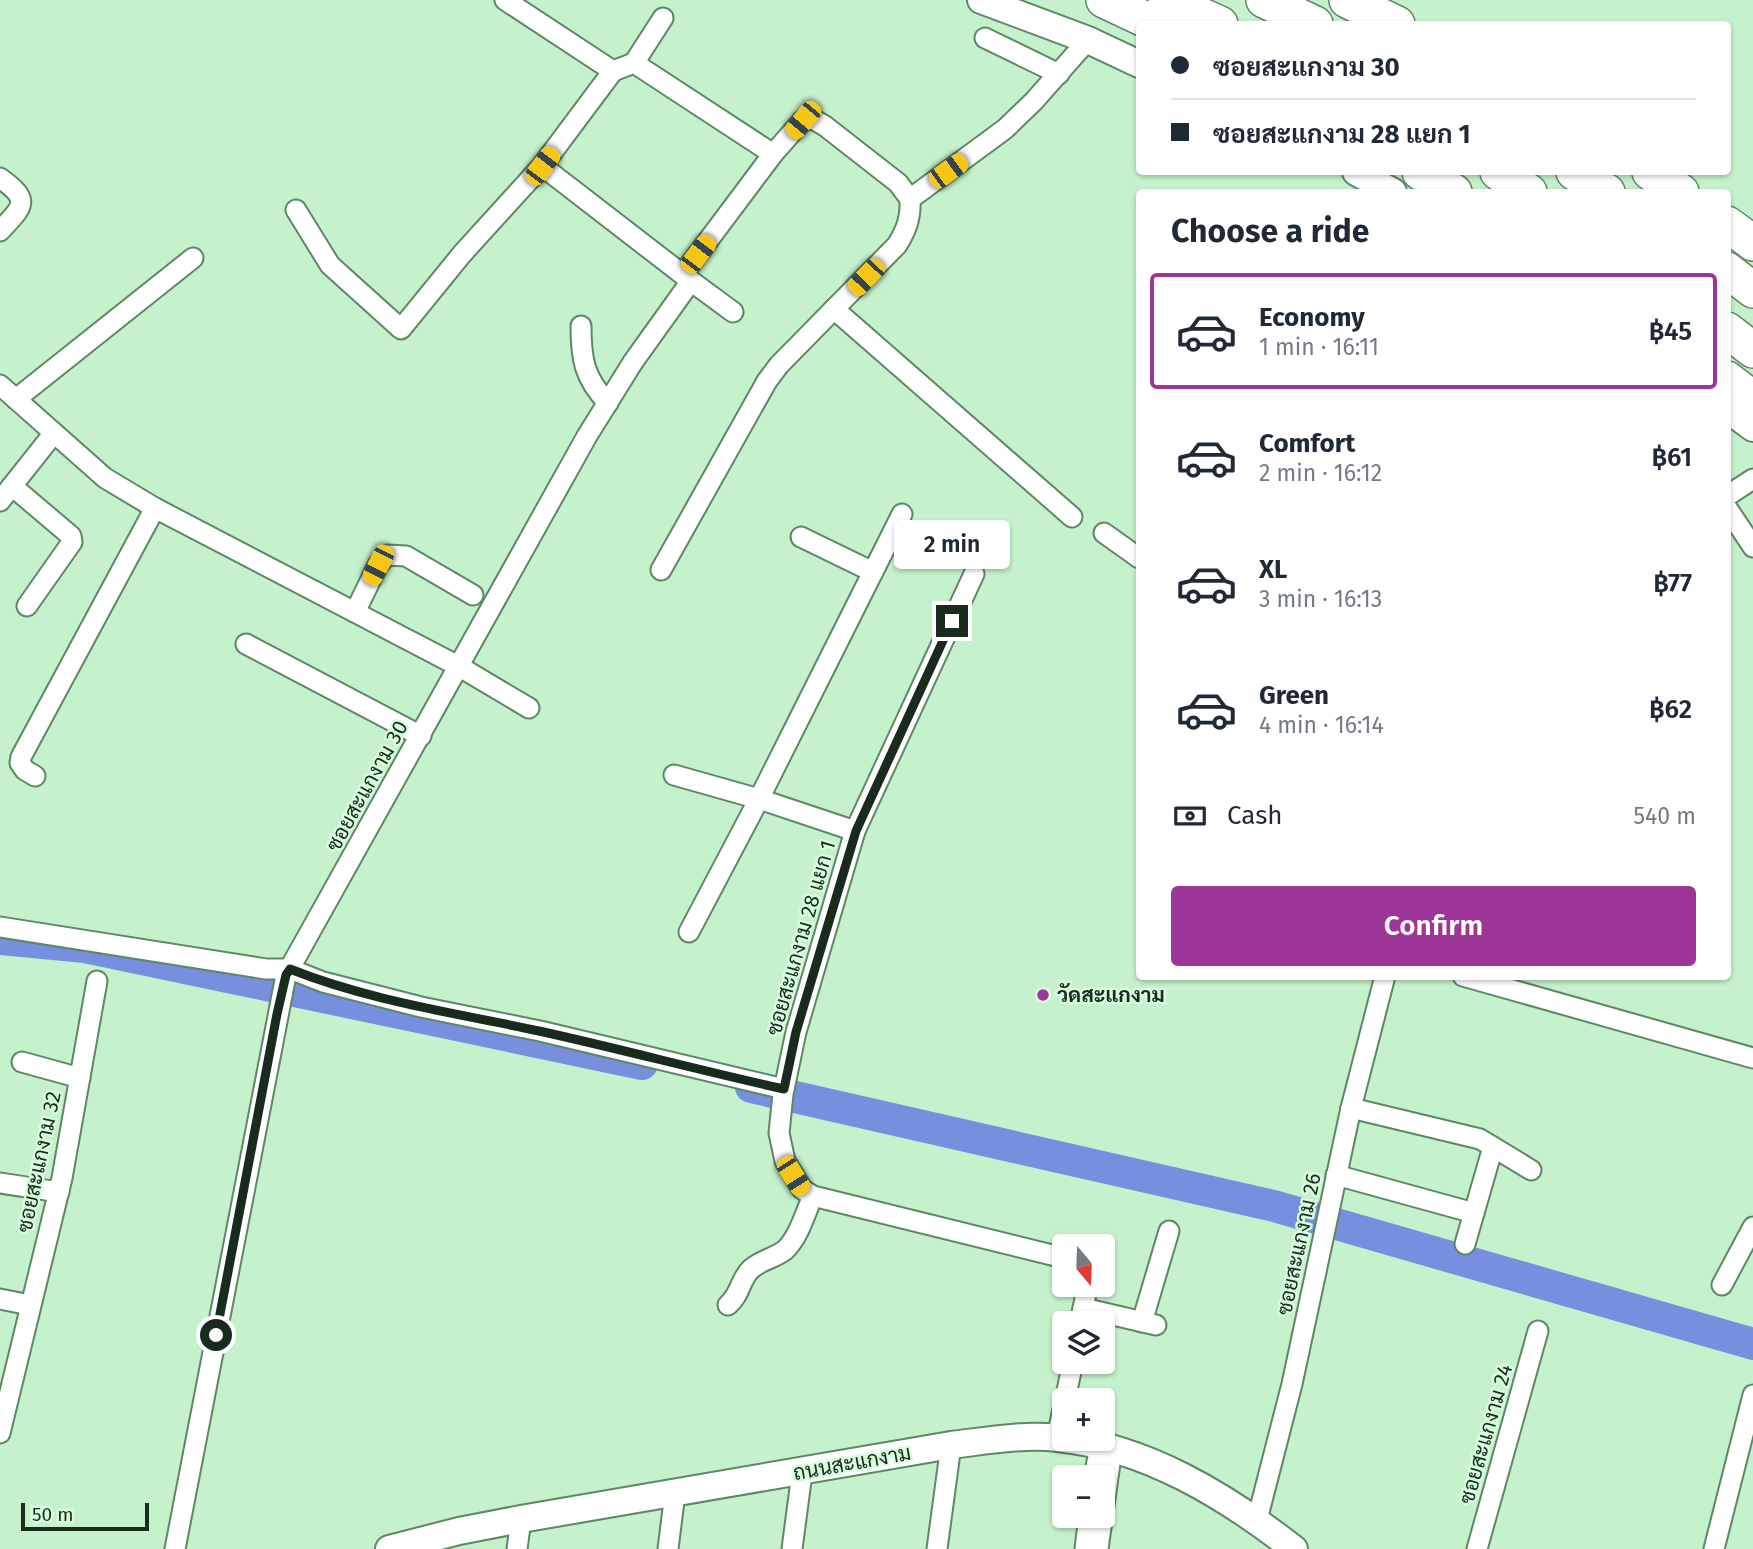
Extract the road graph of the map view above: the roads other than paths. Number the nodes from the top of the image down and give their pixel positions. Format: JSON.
{"nodes":[{"id":1,"x":505,"y":0,"type":"edge"},
{"id":2,"x":981,"y":0,"type":"edge"},
{"id":3,"x":1104,"y":0,"type":"edge"},
{"id":4,"x":1166,"y":0,"type":"edge"},
{"id":5,"x":1264,"y":0,"type":"edge"},
{"id":6,"x":1347,"y":0,"type":"edge"},
{"id":7,"x":663,"y":19,"type":"dead end"},
{"id":8,"x":1149,"y":21,"type":"edge"},
{"id":9,"x":1213,"y":21,"type":"edge"},
{"id":10,"x":1309,"y":21,"type":"edge"},
{"id":11,"x":1391,"y":21,"type":"edge"},
{"id":12,"x":985,"y":38,"type":"dead end"},
{"id":13,"x":1088,"y":40,"type":"junction"},
{"id":14,"x":634,"y":63,"type":"junction"},
{"id":15,"x":1136,"y":63,"type":"edge"},
{"id":16,"x":613,"y":71,"type":"junction"},
{"id":17,"x":1059,"y":74,"type":"junction"},
{"id":18,"x":773,"y":154,"type":"junction"},
{"id":19,"x":542,"y":166,"type":"junction"},
{"id":20,"x":1362,"y":175,"type":"edge"},
{"id":21,"x":1425,"y":175,"type":"edge"},
{"id":22,"x":1503,"y":175,"type":"edge"},
{"id":23,"x":1579,"y":175,"type":"edge"},
{"id":24,"x":1655,"y":175,"type":"edge"},
{"id":25,"x":0,"y":178,"type":"edge"},
{"id":26,"x":1387,"y":189,"type":"edge"},
{"id":27,"x":1449,"y":189,"type":"edge"},
{"id":28,"x":1524,"y":189,"type":"edge"},
{"id":29,"x":1602,"y":189,"type":"edge"},
{"id":30,"x":1676,"y":189,"type":"edge"},
{"id":31,"x":910,"y":199,"type":"junction"},
{"id":32,"x":296,"y":210,"type":"dead end"},
{"id":33,"x":1731,"y":228,"type":"edge"},
{"id":34,"x":0,"y":231,"type":"edge"},
{"id":35,"x":1753,"y":243,"type":"edge"},
{"id":36,"x":193,"y":258,"type":"dead end"},
{"id":37,"x":1731,"y":273,"type":"edge"},
{"id":38,"x":687,"y":277,"type":"junction"},
{"id":39,"x":1753,"y":290,"type":"edge"},
{"id":40,"x":834,"y":309,"type":"junction"},
{"id":41,"x":733,"y":312,"type":"dead end"},
{"id":42,"x":580,"y":326,"type":"dead end"},
{"id":43,"x":1731,"y":333,"type":"edge"},
{"id":44,"x":1753,"y":350,"type":"edge"},
{"id":45,"x":1731,"y":382,"type":"edge"},
{"id":46,"x":0,"y":385,"type":"edge"},
{"id":47,"x":16,"y":399,"type":"junction"},
{"id":48,"x":1753,"y":399,"type":"edge"},
{"id":49,"x":608,"y":403,"type":"junction"},
{"id":50,"x":1731,"y":412,"type":"edge"},
{"id":51,"x":1753,"y":428,"type":"edge"},
{"id":52,"x":54,"y":433,"type":"junction"},
{"id":53,"x":1753,"y":479,"type":"edge"},
{"id":54,"x":1731,"y":493,"type":"edge"},
{"id":55,"x":6,"y":494,"type":"edge"},
{"id":56,"x":155,"y":508,"type":"junction"},
{"id":57,"x":902,"y":514,"type":"dead end"},
{"id":58,"x":1731,"y":514,"type":"edge"},
{"id":59,"x":1072,"y":517,"type":"dead end"},
{"id":60,"x":1104,"y":533,"type":"dead end"},
{"id":61,"x":801,"y":537,"type":"dead end"},
{"id":62,"x":1753,"y":547,"type":"edge"},
{"id":63,"x":1136,"y":556,"type":"edge"},
{"id":64,"x":661,"y":570,"type":"dead end"},
{"id":65,"x":873,"y":572,"type":"junction"},
{"id":66,"x":974,"y":575,"type":"dead end"},
{"id":67,"x":473,"y":595,"type":"dead end"},
{"id":68,"x":27,"y":606,"type":"dead end"},
{"id":69,"x":355,"y":612,"type":"junction"},
{"id":70,"x":246,"y":644,"type":"dead end"},
{"id":71,"x":460,"y":667,"type":"junction"},
{"id":72,"x":529,"y":708,"type":"dead end"},
{"id":73,"x":421,"y":736,"type":"junction"},
{"id":74,"x":674,"y":775,"type":"dead end"},
{"id":75,"x":35,"y":776,"type":"dead end"},
{"id":76,"x":760,"y":799,"type":"junction"},
{"id":77,"x":856,"y":831,"type":"junction"},
{"id":78,"x":0,"y":927,"type":"edge"},
{"id":79,"x":690,"y":932,"type":"dead end"},
{"id":80,"x":288,"y":972,"type":"junction"},
{"id":81,"x":1384,"y":980,"type":"edge"},
{"id":82,"x":1477,"y":980,"type":"edge"},
{"id":83,"x":97,"y":981,"type":"dead end"},
{"id":84,"x":1753,"y":1058,"type":"edge"},
{"id":85,"x":22,"y":1062,"type":"dead end"},
{"id":86,"x":80,"y":1078,"type":"junction"},
{"id":87,"x":783,"y":1091,"type":"junction"},
{"id":88,"x":1351,"y":1108,"type":"junction"},
{"id":89,"x":1493,"y":1147,"type":"junction"},
{"id":90,"x":1531,"y":1170,"type":"dead end"},
{"id":91,"x":1336,"y":1175,"type":"junction"},
{"id":92,"x":0,"y":1183,"type":"edge"},
{"id":93,"x":58,"y":1192,"type":"junction"},
{"id":94,"x":813,"y":1196,"type":"junction"},
{"id":95,"x":1474,"y":1213,"type":"junction"},
{"id":96,"x":1753,"y":1227,"type":"edge"},
{"id":97,"x":1169,"y":1231,"type":"dead end"},
{"id":98,"x":1465,"y":1244,"type":"dead end"},
{"id":99,"x":1052,"y":1255,"type":"edge"},
{"id":100,"x":1723,"y":1285,"type":"dead end"},
{"id":101,"x":0,"y":1298,"type":"edge"},
{"id":102,"x":30,"y":1305,"type":"junction"},
{"id":103,"x":728,"y":1305,"type":"dead end"},
{"id":104,"x":1115,"y":1319,"type":"edge"},
{"id":105,"x":1538,"y":1331,"type":"dead end"},
{"id":106,"x":6,"y":1375,"type":"edge"},
{"id":107,"x":1753,"y":1395,"type":"edge"},
{"id":108,"x":0,"y":1430,"type":"edge"},
{"id":109,"x":1052,"y":1438,"type":"edge"},
{"id":110,"x":951,"y":1446,"type":"junction"},
{"id":111,"x":1115,"y":1450,"type":"edge"},
{"id":112,"x":1106,"y":1451,"type":"edge"},
{"id":113,"x":802,"y":1473,"type":"junction"},
{"id":114,"x":675,"y":1493,"type":"junction"},
{"id":115,"x":521,"y":1520,"type":"junction"},
{"id":116,"x":1256,"y":1520,"type":"junction"},
{"id":117,"x":1087,"y":1528,"type":"edge"},
{"id":118,"x":174,"y":1549,"type":"edge"},
{"id":119,"x":389,"y":1549,"type":"edge"},
{"id":120,"x":517,"y":1549,"type":"edge"},
{"id":121,"x":668,"y":1549,"type":"edge"},
{"id":122,"x":792,"y":1549,"type":"edge"},
{"id":123,"x":937,"y":1549,"type":"edge"},
{"id":124,"x":1084,"y":1549,"type":"edge"},
{"id":125,"x":1098,"y":1549,"type":"edge"},
{"id":126,"x":1294,"y":1549,"type":"edge"},
{"id":127,"x":1477,"y":1549,"type":"edge"},
{"id":128,"x":1714,"y":1549,"type":"edge"}],
"edges":[{"from":1,"to":16,"type":"street"},
{"from":2,"to":13,"type":"street"},
{"from":3,"to":8,"type":"highway"},
{"from":4,"to":9,"type":"highway"},
{"from":5,"to":10,"type":"highway"},
{"from":6,"to":11,"type":"highway"},
{"from":7,"to":14,"type":"street"},
{"from":12,"to":17,"type":"street"},
{"from":13,"to":15,"type":"street"},
{"from":13,"to":17,"type":"street"},
{"from":14,"to":16,"type":"street"},
{"from":14,"to":18,"type":"street"},
{"from":16,"to":19,"type":"street"},
{"from":17,"to":31,"type":"street"},
{"from":18,"to":31,"type":"street","name":"ซอยสะแกงาม 30"},
{"from":18,"to":38,"type":"street","name":"ซอยสะแกงาม 30"},
{"from":19,"to":32,"type":"street"},
{"from":19,"to":38,"type":"street"},
{"from":20,"to":26,"type":"street"},
{"from":21,"to":27,"type":"highway"},
{"from":22,"to":28,"type":"highway"},
{"from":23,"to":29,"type":"highway"},
{"from":24,"to":30,"type":"highway"},
{"from":25,"to":34,"type":"street"},
{"from":31,"to":40,"type":"street"},
{"from":33,"to":35,"type":"highway"},
{"from":36,"to":47,"type":"street"},
{"from":37,"to":39,"type":"highway"},
{"from":38,"to":41,"type":"street"},
{"from":38,"to":49,"type":"street","name":"ซอยสะแกงาม 30"},
{"from":40,"to":59,"type":"street"},
{"from":40,"to":64,"type":"street"},
{"from":42,"to":49,"type":"street"},
{"from":43,"to":44,"type":"highway"},
{"from":45,"to":48,"type":"highway"},
{"from":46,"to":47,"type":"street"},
{"from":47,"to":52,"type":"street"},
{"from":49,"to":71,"type":"street","name":"ซอยสะแกงาม 30"},
{"from":50,"to":51,"type":"street"},
{"from":52,"to":55,"type":"street"},
{"from":52,"to":56,"type":"street"},
{"from":53,"to":54,"type":"street"},
{"from":55,"to":68,"type":"street"},
{"from":56,"to":69,"type":"street"},
{"from":56,"to":75,"type":"street"},
{"from":57,"to":65,"type":"street"},
{"from":58,"to":62,"type":"street"},
{"from":60,"to":63,"type":"street"},
{"from":61,"to":65,"type":"street"},
{"from":65,"to":76,"type":"street"},
{"from":66,"to":77,"type":"street","name":"ซอยสะแกงาม 28 แยก 1"},
{"from":67,"to":69,"type":"street"},
{"from":69,"to":71,"type":"street"},
{"from":70,"to":73,"type":"street"},
{"from":71,"to":72,"type":"street"},
{"from":71,"to":73,"type":"street","name":"ซอยสะแกงาม 30"},
{"from":73,"to":80,"type":"street","name":"ซอยสะแกงาม 30"},
{"from":74,"to":76,"type":"street"},
{"from":76,"to":77,"type":"street"},
{"from":76,"to":79,"type":"street"},
{"from":77,"to":87,"type":"street","name":"ซอยสะแกงาม 28 แยก 1"},
{"from":78,"to":80,"type":"street"},
{"from":80,"to":87,"type":"street"},
{"from":80,"to":118,"type":"street","name":"ซอยสะแกงาม 30"},
{"from":81,"to":88,"type":"street","name":"ซอยสะแกงาม 26"},
{"from":82,"to":84,"type":"street"},
{"from":83,"to":86,"type":"street","name":"ซอยสะแกงาม 32"},
{"from":85,"to":86,"type":"street"},
{"from":86,"to":93,"type":"street","name":"ซอยสะแกงาม 32"},
{"from":87,"to":94,"type":"street","name":"ซอยสะแกงาม 28 แยก 1"},
{"from":88,"to":89,"type":"street"},
{"from":88,"to":91,"type":"street","name":"ซอยสะแกงาม 26"},
{"from":89,"to":90,"type":"street"},
{"from":89,"to":95,"type":"street"},
{"from":91,"to":95,"type":"street"},
{"from":91,"to":116,"type":"street","name":"ซอยสะแกงาม 26"},
{"from":92,"to":93,"type":"street"},
{"from":93,"to":102,"type":"street","name":"ซอยสะแกงาม 32"},
{"from":94,"to":99,"type":"street"},
{"from":94,"to":103,"type":"street"},
{"from":95,"to":98,"type":"street"},
{"from":96,"to":100,"type":"street"},
{"from":97,"to":104,"type":"street"},
{"from":101,"to":102,"type":"street"},
{"from":102,"to":106,"type":"street","name":"ซอยสะแกงาม 32"},
{"from":105,"to":127,"type":"street","name":"ซอยสะแกงาม 24"},
{"from":106,"to":108,"type":"street","name":"ซอยสะแกงาม 32"},
{"from":107,"to":128,"type":"street"},
{"from":109,"to":110,"type":"street","name":"ถนนสะแกงาม"},
{"from":110,"to":113,"type":"street","name":"ถนนสะแกงาม"},
{"from":110,"to":123,"type":"street"},
{"from":111,"to":116,"type":"street","name":"ถนนสะแกงาม"},
{"from":112,"to":125,"type":"street"},
{"from":113,"to":114,"type":"street","name":"ถนนสะแกงาม"},
{"from":113,"to":122,"type":"street"},
{"from":114,"to":115,"type":"street","name":"ถนนสะแกงาม"},
{"from":114,"to":121,"type":"street"},
{"from":115,"to":119,"type":"street","name":"ถนนสะแกงาม"},
{"from":115,"to":120,"type":"street"},
{"from":116,"to":126,"type":"street","name":"ถนนสะแกงาม"},
{"from":117,"to":124,"type":"street"}]}
